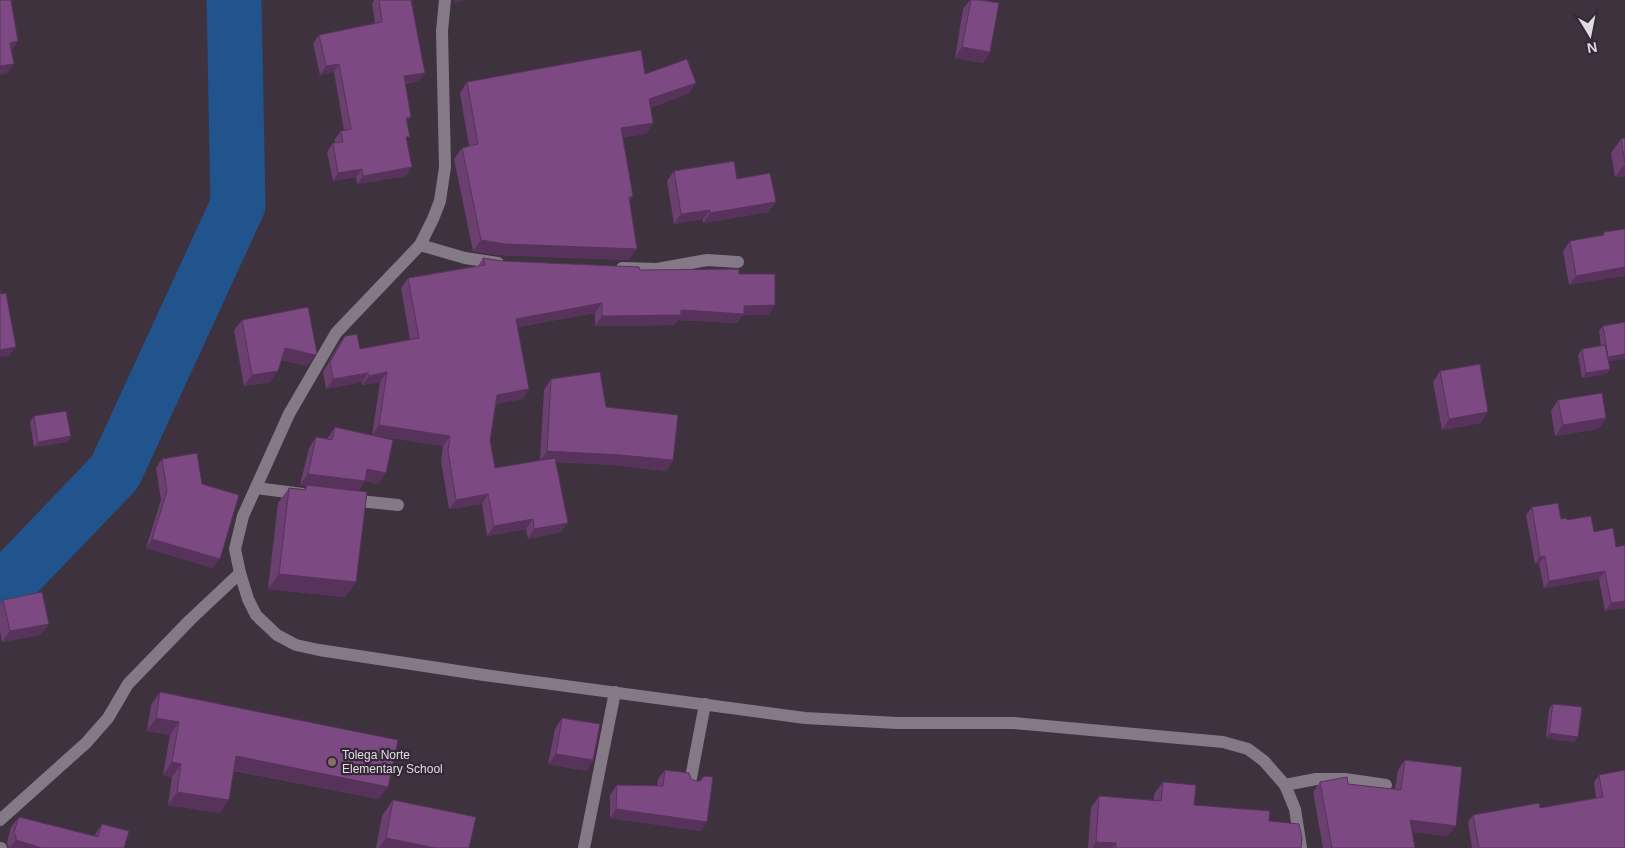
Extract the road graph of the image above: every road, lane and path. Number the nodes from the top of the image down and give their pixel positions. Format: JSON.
{"nodes":[{"id":1,"x":445,"y":0,"type":"edge"},
{"id":2,"x":420,"y":245,"type":"junction"},
{"id":3,"x":738,"y":262,"type":"dead end"},
{"id":4,"x":514,"y":264,"type":"edge"},
{"id":5,"x":607,"y":268,"type":"edge"},
{"id":6,"x":256,"y":488,"type":"junction"},
{"id":7,"x":313,"y":495,"type":"edge"},
{"id":8,"x":341,"y":498,"type":"edge"},
{"id":9,"x":398,"y":506,"type":"dead end"},
{"id":10,"x":240,"y":573,"type":"junction"},
{"id":11,"x":615,"y":692,"type":"junction"},
{"id":12,"x":705,"y":704,"type":"junction"},
{"id":13,"x":690,"y":782,"type":"edge"},
{"id":14,"x":1285,"y":785,"type":"junction"},
{"id":15,"x":1386,"y":785,"type":"dead end"},
{"id":16,"x":0,"y":820,"type":"edge"},
{"id":17,"x":584,"y":848,"type":"edge"},
{"id":18,"x":1302,"y":848,"type":"edge"}],
"edges":[{"from":1,"to":2,"type":"street"},
{"from":2,"to":4,"type":"street"},
{"from":2,"to":6,"type":"street"},
{"from":3,"to":5,"type":"street"},
{"from":6,"to":7,"type":"street"},
{"from":6,"to":10,"type":"street"},
{"from":8,"to":9,"type":"street"},
{"from":10,"to":11,"type":"street"},
{"from":10,"to":16,"type":"street"},
{"from":11,"to":12,"type":"street"},
{"from":11,"to":17,"type":"street"},
{"from":12,"to":13,"type":"street"},
{"from":12,"to":14,"type":"street"},
{"from":14,"to":15,"type":"street"},
{"from":14,"to":18,"type":"street"}]}
